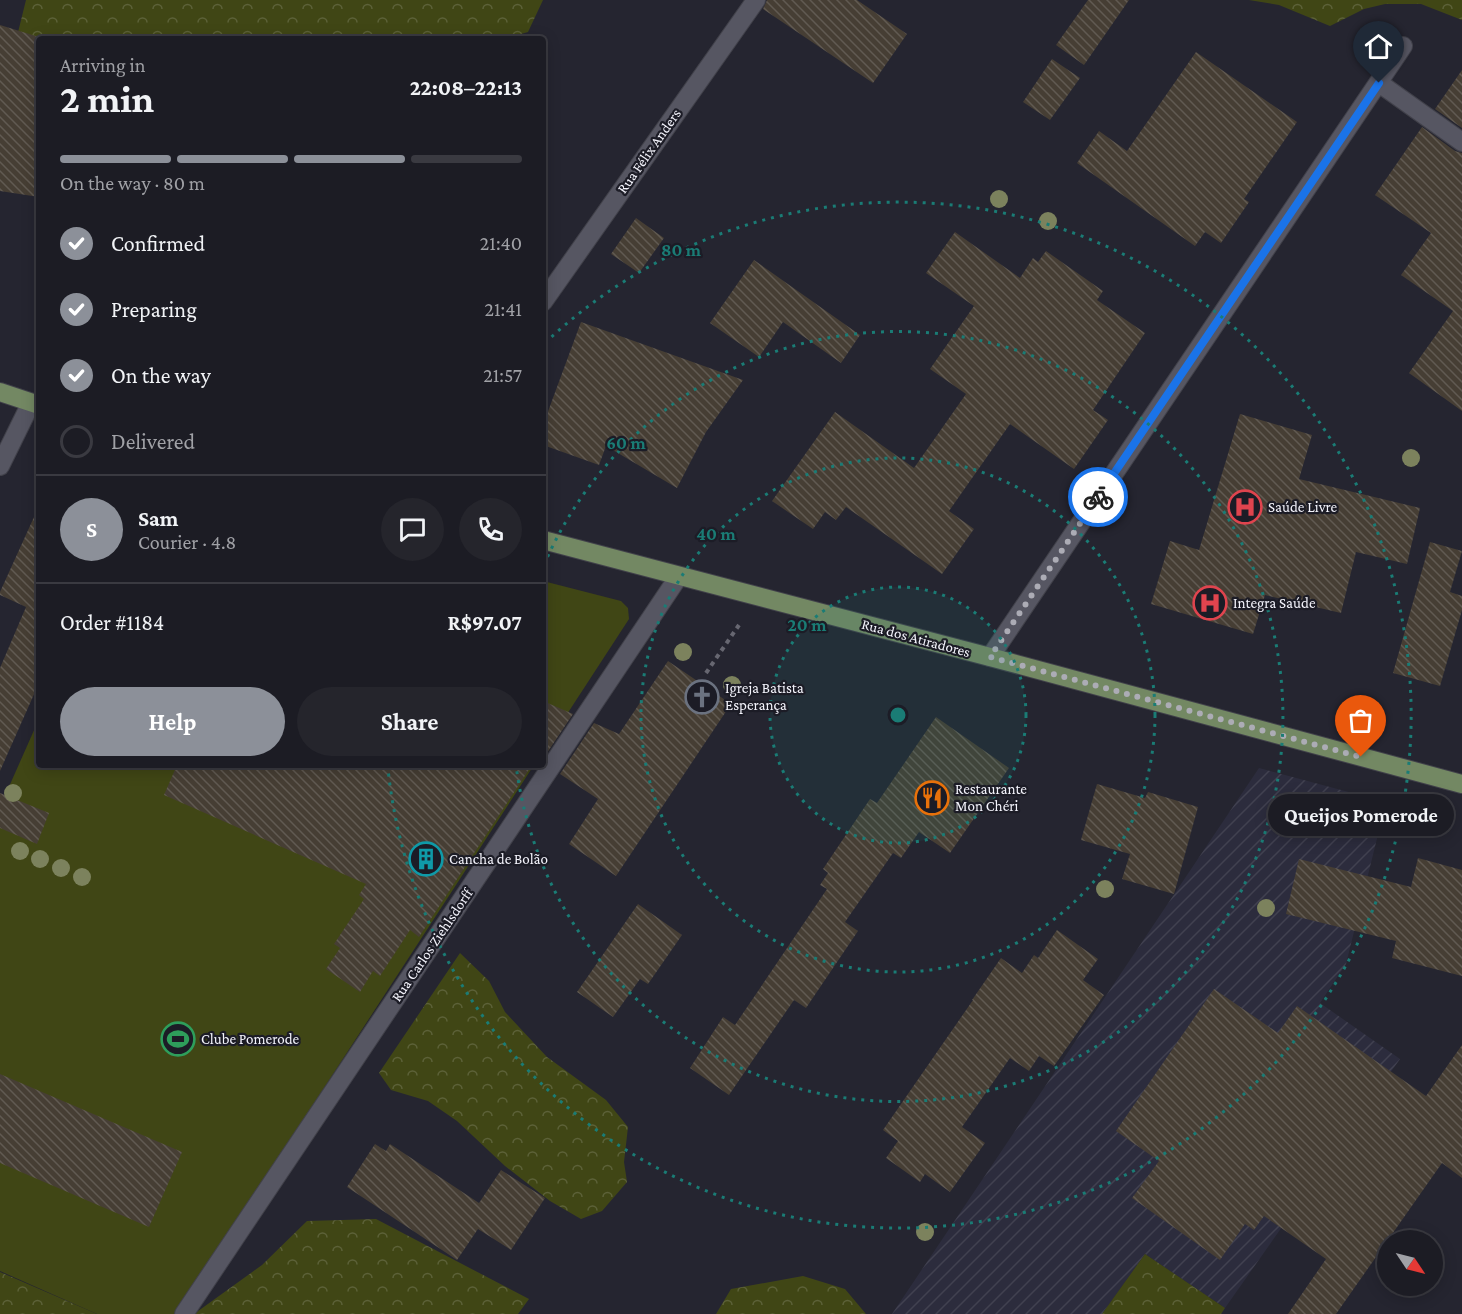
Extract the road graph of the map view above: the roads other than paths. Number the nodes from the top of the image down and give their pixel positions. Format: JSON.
{"nodes":[{"id":1,"x":756,"y":0,"type":"edge"},
{"id":2,"x":1403,"y":46,"type":"dead end"},
{"id":3,"x":1379,"y":83,"type":"junction"},
{"id":4,"x":1462,"y":142,"type":"edge"},
{"id":5,"x":546,"y":298,"type":"edge"},
{"id":6,"x":0,"y":392,"type":"edge"},
{"id":7,"x":35,"y":404,"type":"edge"},
{"id":8,"x":0,"y":466,"type":"edge"},
{"id":9,"x":546,"y":541,"type":"edge"},
{"id":10,"x":679,"y":576,"type":"junction"},
{"id":11,"x":990,"y":657,"type":"junction"},
{"id":12,"x":1462,"y":784,"type":"edge"},
{"id":13,"x":184,"y":1314,"type":"edge"}],
"edges":[{"from":1,"to":5,"type":"street","name":"Rua Félix Anders"},
{"from":2,"to":3,"type":"street"},
{"from":3,"to":4,"type":"street"},
{"from":3,"to":11,"type":"street"},
{"from":6,"to":7,"type":"main road"},
{"from":7,"to":8,"type":"street"},
{"from":9,"to":10,"type":"main road","name":"Rua dos Atiradores"},
{"from":10,"to":11,"type":"main road","name":"Rua dos Atiradores"},
{"from":10,"to":13,"type":"street","name":"Rua Carlos Ziehlsdorff"},
{"from":11,"to":12,"type":"main road","name":"Rua dos Atiradores"}]}
